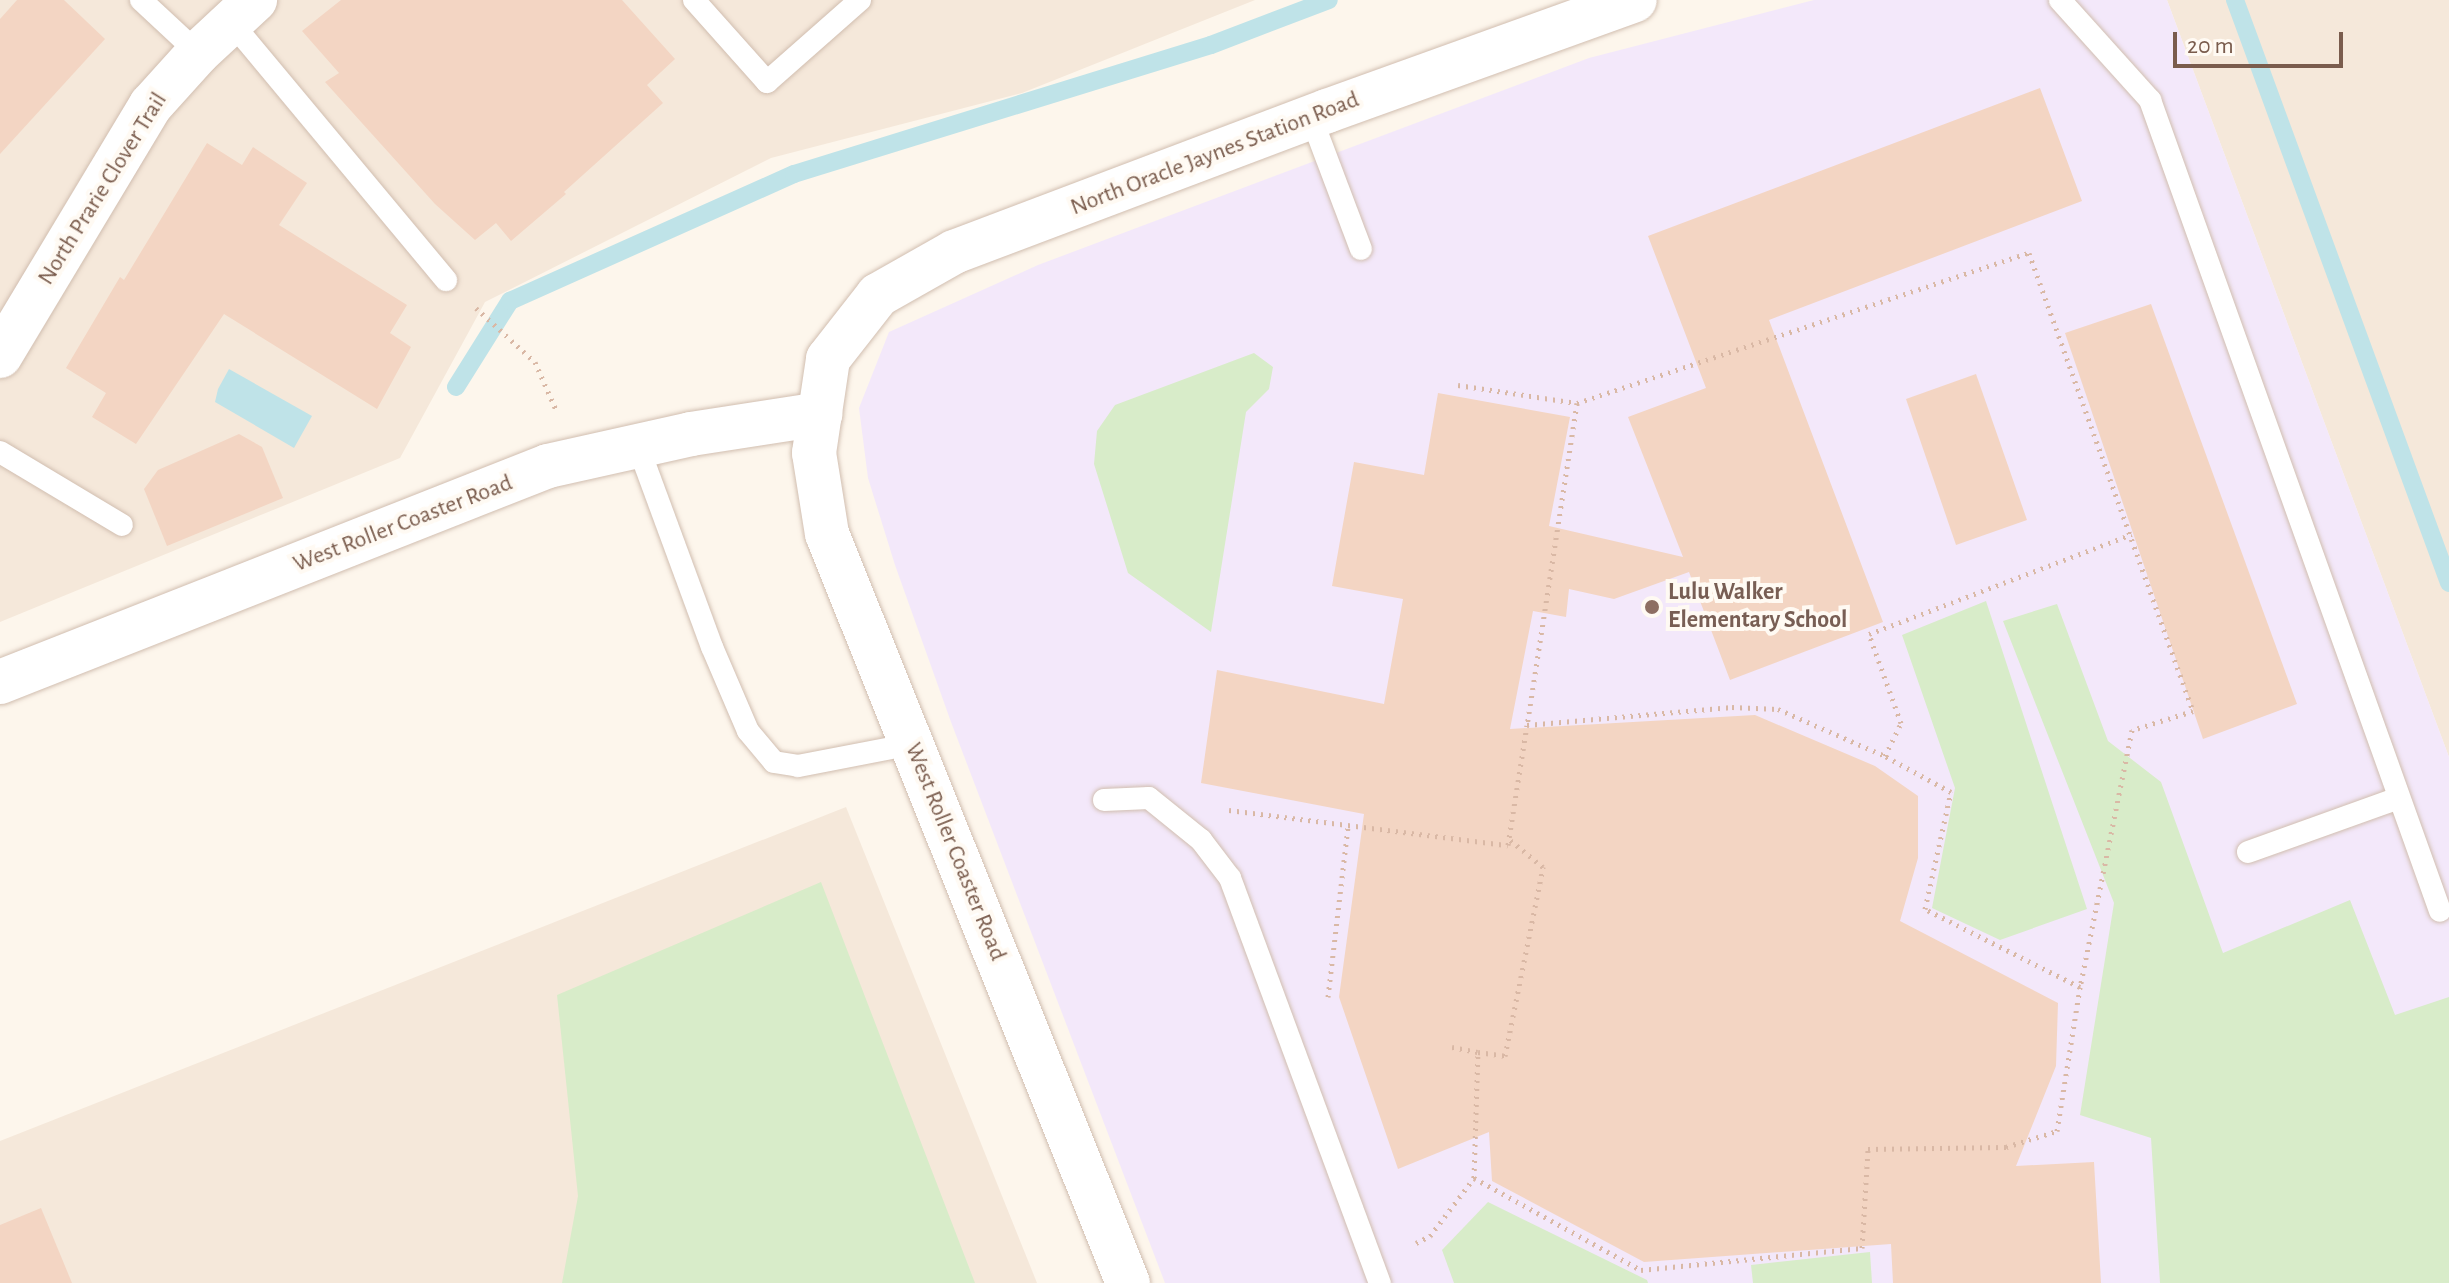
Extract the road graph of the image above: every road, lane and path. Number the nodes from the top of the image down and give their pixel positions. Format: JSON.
{"nodes":[{"id":1,"x":141,"y":0,"type":"edge"},
{"id":2,"x":694,"y":0,"type":"edge"},
{"id":3,"x":860,"y":0,"type":"edge"},
{"id":4,"x":1635,"y":0,"type":"edge"},
{"id":5,"x":2060,"y":0,"type":"edge"},
{"id":6,"x":243,"y":11,"type":"edge"},
{"id":7,"x":198,"y":53,"type":"junction"},
{"id":8,"x":1311,"y":117,"type":"junction"},
{"id":9,"x":1361,"y":249,"type":"dead end"},
{"id":10,"x":446,"y":280,"type":"dead end"},
{"id":11,"x":475,"y":307,"type":"dead end"},
{"id":12,"x":0,"y":356,"type":"edge"},
{"id":13,"x":828,"y":359,"type":"joint"},
{"id":14,"x":1458,"y":385,"type":"dead end"},
{"id":15,"x":1577,"y":403,"type":"junction"},
{"id":16,"x":820,"y":414,"type":"junction"},
{"id":17,"x":638,"y":446,"type":"junction"},
{"id":18,"x":0,"y":452,"type":"edge"},
{"id":19,"x":579,"y":460,"type":"junction"},
{"id":20,"x":122,"y":525,"type":"dead end"},
{"id":21,"x":2132,"y":534,"type":"junction"},
{"id":22,"x":0,"y":682,"type":"edge"},
{"id":23,"x":1527,"y":725,"type":"junction"},
{"id":24,"x":912,"y":744,"type":"junction"},
{"id":25,"x":1885,"y":756,"type":"junction"},
{"id":26,"x":2399,"y":798,"type":"junction"},
{"id":27,"x":1104,"y":800,"type":"dead end"},
{"id":28,"x":1216,"y":808,"type":"dead end"},
{"id":29,"x":1348,"y":826,"type":"junction"},
{"id":30,"x":1510,"y":840,"type":"junction"},
{"id":31,"x":2248,"y":852,"type":"dead end"},
{"id":32,"x":2440,"y":911,"type":"dead end"},
{"id":33,"x":2080,"y":987,"type":"junction"},
{"id":34,"x":1328,"y":997,"type":"dead end"},
{"id":35,"x":1452,"y":1047,"type":"dead end"},
{"id":36,"x":1478,"y":1052,"type":"junction"},
{"id":37,"x":1474,"y":1178,"type":"junction"},
{"id":38,"x":1416,"y":1243,"type":"dead end"},
{"id":39,"x":1128,"y":1283,"type":"edge"},
{"id":40,"x":1380,"y":1283,"type":"edge"}],
"edges":[{"from":1,"to":7,"type":"lane"},
{"from":2,"to":3,"type":"lane"},
{"from":4,"to":8,"type":"street","name":"North Oracle Jaynes Station Road"},
{"from":5,"to":26,"type":"lane"},
{"from":6,"to":7,"type":"street","name":"North Prarie Clover Trail"},
{"from":6,"to":10,"type":"lane"},
{"from":7,"to":12,"type":"street","name":"North Prarie Clover Trail"},
{"from":8,"to":9,"type":"lane"},
{"from":8,"to":13,"type":"street","name":"North Oracle Jaynes Station Road"},
{"from":11,"to":19,"type":"path"},
{"from":13,"to":16,"type":"street","name":"West Roller Coaster Road"},
{"from":14,"to":15,"type":"path"},
{"from":15,"to":21,"type":"path"},
{"from":15,"to":23,"type":"path"},
{"from":16,"to":17,"type":"street","name":"West Roller Coaster Road"},
{"from":16,"to":24,"type":"street","name":"West Roller Coaster Road"},
{"from":17,"to":19,"type":"street","name":"West Roller Coaster Road"},
{"from":17,"to":24,"type":"lane"},
{"from":18,"to":20,"type":"lane"},
{"from":19,"to":22,"type":"street","name":"West Roller Coaster Road"},
{"from":21,"to":25,"type":"path"},
{"from":21,"to":33,"type":"path"},
{"from":23,"to":25,"type":"path"},
{"from":23,"to":30,"type":"path"},
{"from":24,"to":39,"type":"street","name":"West Roller Coaster Road"},
{"from":25,"to":33,"type":"path"},
{"from":26,"to":31,"type":"lane"},
{"from":26,"to":32,"type":"lane"},
{"from":27,"to":40,"type":"lane"},
{"from":28,"to":29,"type":"path"},
{"from":29,"to":30,"type":"path"},
{"from":29,"to":34,"type":"path"},
{"from":30,"to":36,"type":"path"},
{"from":33,"to":37,"type":"path"},
{"from":35,"to":36,"type":"path"},
{"from":36,"to":37,"type":"path"},
{"from":37,"to":38,"type":"path"}]}
